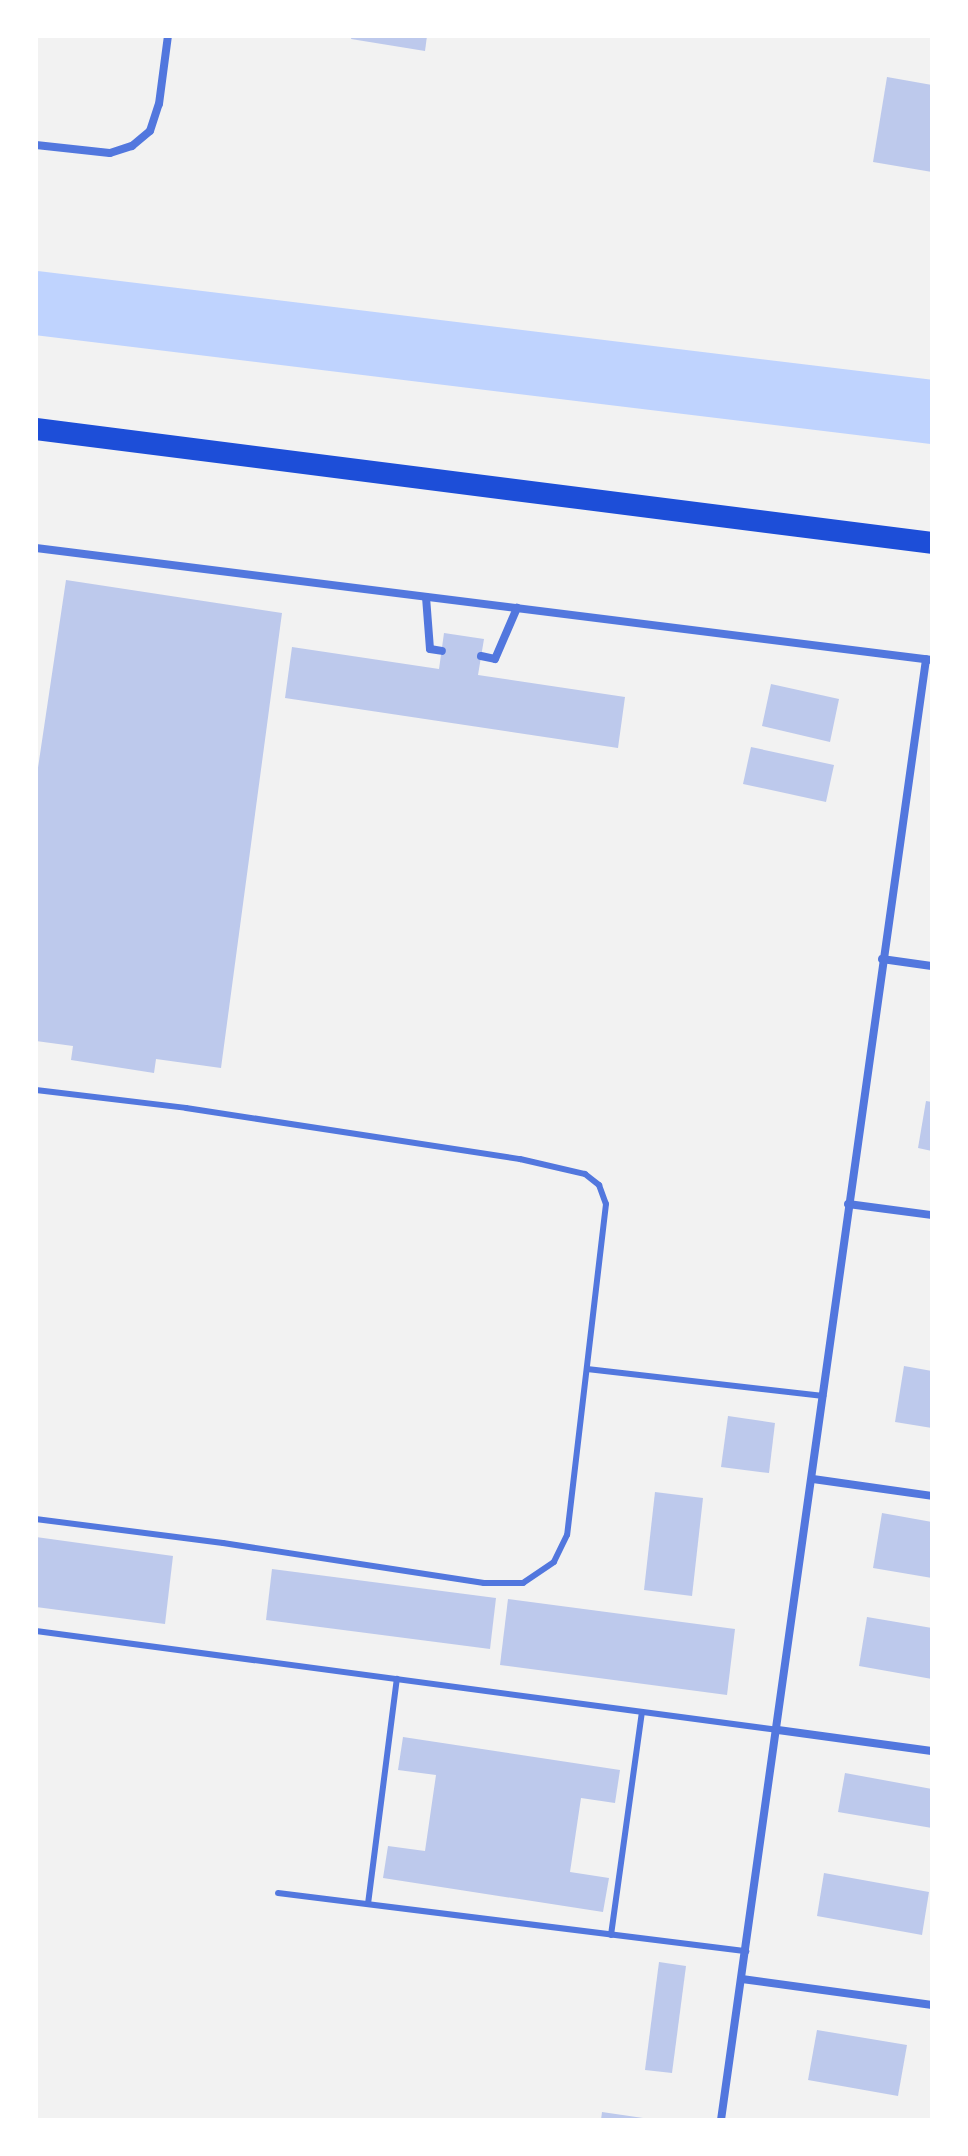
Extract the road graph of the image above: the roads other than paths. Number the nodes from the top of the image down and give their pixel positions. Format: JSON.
{"nodes":[{"id":1,"x":168,"y":36,"type":"edge"},
{"id":2,"x":36,"y":145,"type":"edge"},
{"id":3,"x":36,"y":429,"type":"edge"},
{"id":4,"x":932,"y":543,"type":"edge"},
{"id":5,"x":36,"y":548,"type":"edge"},
{"id":6,"x":426,"y":597,"type":"junction"},
{"id":7,"x":517,"y":608,"type":"junction"},
{"id":8,"x":442,"y":651,"type":"dead end"},
{"id":9,"x":481,"y":656,"type":"dead end"},
{"id":10,"x":929,"y":659,"type":"edge"},
{"id":11,"x":882,"y":959,"type":"junction"},
{"id":12,"x":932,"y":966,"type":"edge"},
{"id":13,"x":36,"y":1090,"type":"edge"},
{"id":14,"x":848,"y":1204,"type":"junction"},
{"id":15,"x":932,"y":1215,"type":"edge"},
{"id":16,"x":587,"y":1369,"type":"junction"},
{"id":17,"x":823,"y":1396,"type":"junction"},
{"id":18,"x":813,"y":1479,"type":"junction"},
{"id":19,"x":932,"y":1496,"type":"edge"},
{"id":20,"x":36,"y":1519,"type":"edge"},
{"id":21,"x":36,"y":1631,"type":"edge"},
{"id":22,"x":397,"y":1679,"type":"junction"},
{"id":23,"x":642,"y":1712,"type":"junction"},
{"id":24,"x":778,"y":1730,"type":"junction"},
{"id":25,"x":932,"y":1751,"type":"edge"},
{"id":26,"x":278,"y":1893,"type":"dead end"},
{"id":27,"x":368,"y":1904,"type":"junction"},
{"id":28,"x":611,"y":1935,"type":"junction"},
{"id":29,"x":746,"y":1951,"type":"junction"},
{"id":30,"x":742,"y":1979,"type":"junction"},
{"id":31,"x":932,"y":2005,"type":"edge"},
{"id":32,"x":721,"y":2120,"type":"edge"}],
"edges":[{"from":1,"to":2,"type":"street"},
{"from":3,"to":4,"type":"highway"},
{"from":5,"to":6,"type":"street"},
{"from":6,"to":7,"type":"street"},
{"from":6,"to":8,"type":"street"},
{"from":7,"to":9,"type":"street"},
{"from":7,"to":10,"type":"street"},
{"from":10,"to":11,"type":"street"},
{"from":11,"to":12,"type":"street"},
{"from":11,"to":14,"type":"street"},
{"from":13,"to":16,"type":"lane"},
{"from":14,"to":15,"type":"street"},
{"from":14,"to":17,"type":"street"},
{"from":16,"to":17,"type":"lane"},
{"from":16,"to":20,"type":"lane"},
{"from":17,"to":18,"type":"street"},
{"from":18,"to":19,"type":"street"},
{"from":18,"to":24,"type":"street"},
{"from":21,"to":22,"type":"lane"},
{"from":22,"to":23,"type":"lane"},
{"from":22,"to":27,"type":"lane"},
{"from":23,"to":24,"type":"lane"},
{"from":23,"to":28,"type":"lane"},
{"from":24,"to":25,"type":"street"},
{"from":24,"to":29,"type":"street"},
{"from":26,"to":27,"type":"lane"},
{"from":27,"to":28,"type":"lane"},
{"from":28,"to":29,"type":"lane"},
{"from":29,"to":30,"type":"street"},
{"from":30,"to":31,"type":"street"},
{"from":30,"to":32,"type":"street"}]}
